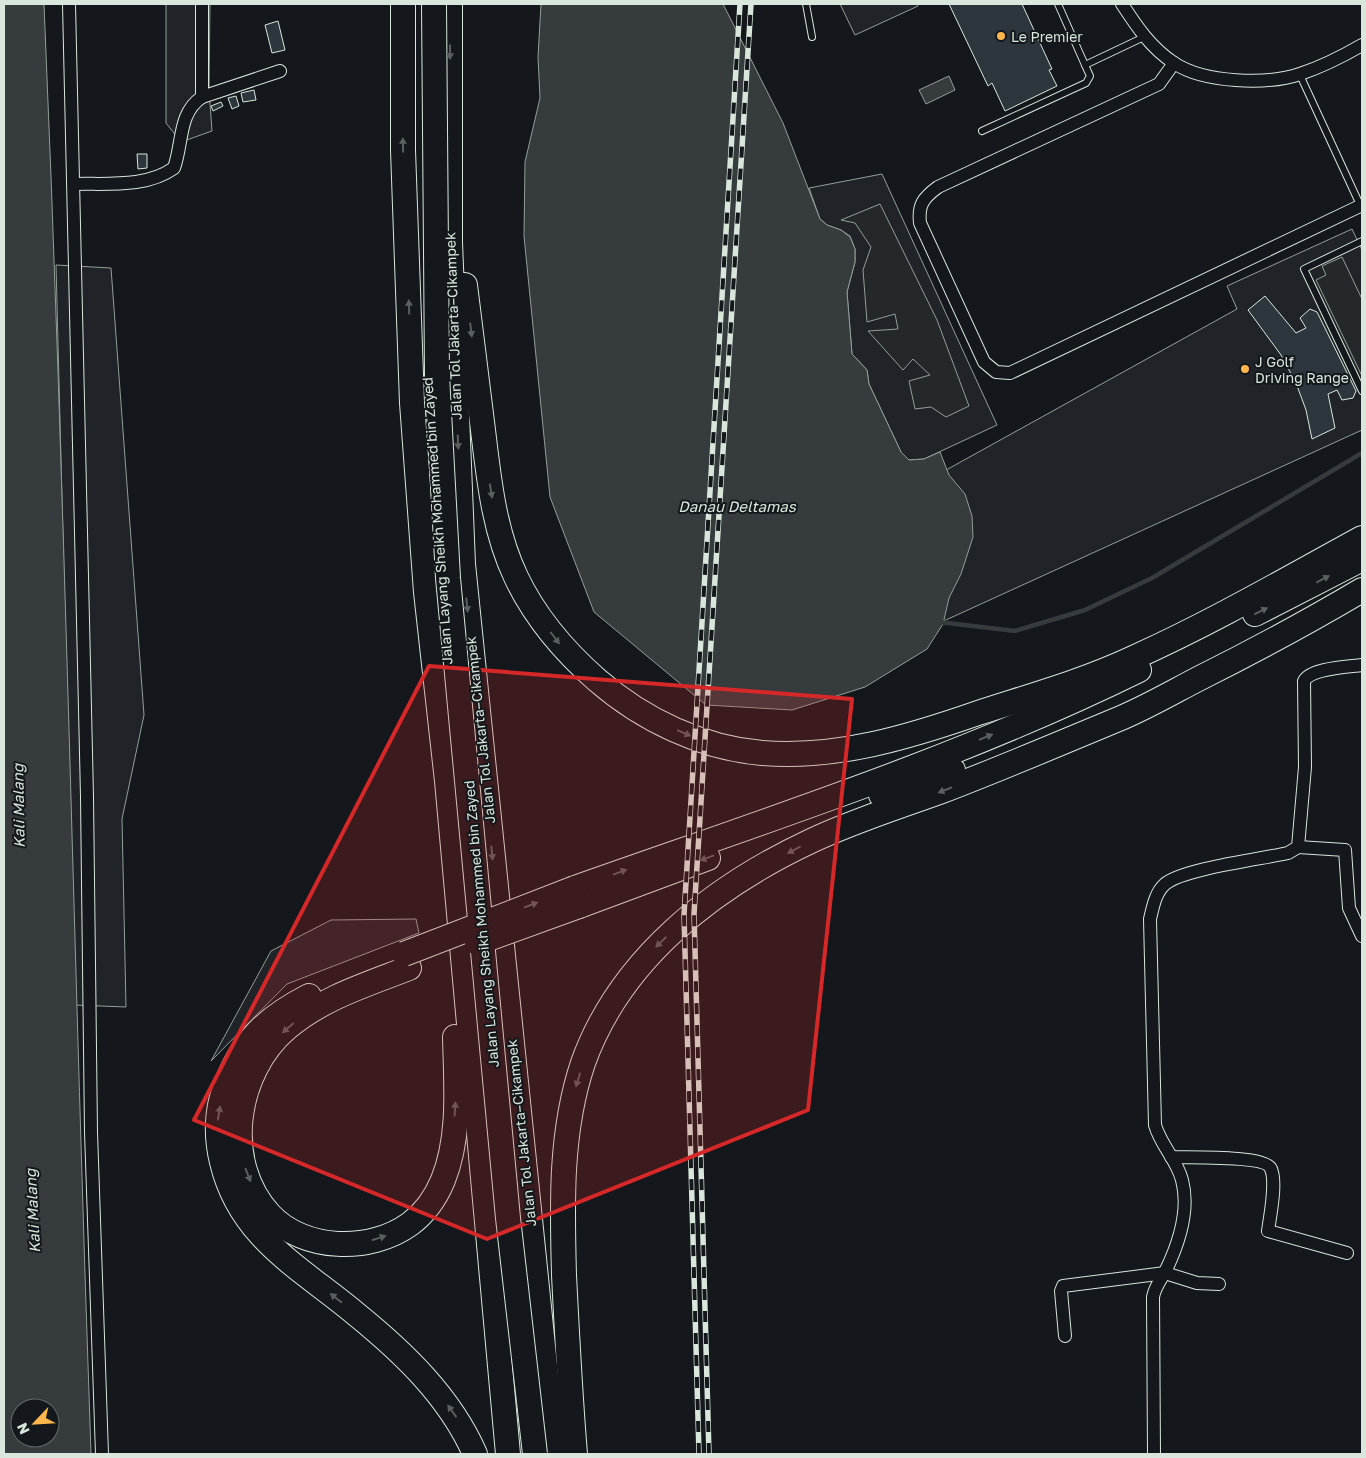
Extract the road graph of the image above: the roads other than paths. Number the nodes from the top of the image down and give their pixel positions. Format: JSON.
{"nodes":[{"id":1,"x":70,"y":4,"type":"edge"},
{"id":2,"x":202,"y":4,"type":"edge"},
{"id":3,"x":403,"y":4,"type":"edge"},
{"id":4,"x":423,"y":4,"type":"edge"},
{"id":5,"x":434,"y":4,"type":"edge"},
{"id":6,"x":450,"y":4,"type":"edge"},
{"id":7,"x":806,"y":4,"type":"edge"},
{"id":8,"x":1058,"y":4,"type":"edge"},
{"id":9,"x":1122,"y":4,"type":"edge"},
{"id":10,"x":812,"y":37,"type":"dead end"},
{"id":11,"x":1144,"y":37,"type":"junction"},
{"id":12,"x":1362,"y":45,"type":"edge"},
{"id":13,"x":1174,"y":63,"type":"junction"},
{"id":14,"x":1085,"y":65,"type":"junction"},
{"id":15,"x":280,"y":71,"type":"dead end"},
{"id":16,"x":1300,"y":75,"type":"junction"},
{"id":17,"x":202,"y":96,"type":"junction"},
{"id":18,"x":982,"y":131,"type":"dead end"},
{"id":19,"x":450,"y":160,"type":"junction"},
{"id":20,"x":74,"y":184,"type":"junction"},
{"id":21,"x":1361,"y":208,"type":"edge"},
{"id":22,"x":1362,"y":241,"type":"edge"},
{"id":23,"x":1362,"y":391,"type":"edge"},
{"id":24,"x":1362,"y":538,"type":"edge"},
{"id":25,"x":1362,"y":559,"type":"edge"},
{"id":26,"x":1362,"y":578,"type":"edge"},
{"id":27,"x":1362,"y":590,"type":"edge"},
{"id":28,"x":426,"y":592,"type":"junction"},
{"id":29,"x":1362,"y":664,"type":"edge"},
{"id":30,"x":987,"y":766,"type":"junction"},
{"id":31,"x":1298,"y":847,"type":"junction"},
{"id":32,"x":577,"y":897,"type":"junction"},
{"id":33,"x":1362,"y":936,"type":"edge"},
{"id":34,"x":407,"y":961,"type":"junction"},
{"id":35,"x":1171,"y":1157,"type":"junction"},
{"id":36,"x":1347,"y":1253,"type":"dead end"},
{"id":37,"x":1165,"y":1273,"type":"junction"},
{"id":38,"x":1219,"y":1284,"type":"dead end"},
{"id":39,"x":1065,"y":1336,"type":"dead end"},
{"id":40,"x":102,"y":1454,"type":"edge"},
{"id":41,"x":475,"y":1454,"type":"edge"},
{"id":42,"x":508,"y":1454,"type":"edge"},
{"id":43,"x":520,"y":1454,"type":"edge"},
{"id":44,"x":535,"y":1454,"type":"edge"},
{"id":45,"x":554,"y":1454,"type":"edge"},
{"id":46,"x":575,"y":1454,"type":"edge"},
{"id":47,"x":1154,"y":1454,"type":"edge"}],
"edges":[{"from":1,"to":20,"type":"street"},
{"from":2,"to":17,"type":"street"},
{"from":28,"to":3,"type":"highway","one_way":true},
{"from":4,"to":43,"type":"highway","name":"Jalan Layang Sheikh Mohammed bin Zayed"},
{"from":5,"to":44,"type":"highway","name":"Jalan Layang Sheikh Mohammed bin Zayed","bridge":true},
{"from":6,"to":19,"type":"highway","name":"Jalan Tol Jakarta–Cikampek","one_way":true},
{"from":7,"to":10,"type":"lane"},
{"from":8,"to":14,"type":"lane"},
{"from":9,"to":11,"type":"street"},
{"from":11,"to":13,"type":"street"},
{"from":11,"to":14,"type":"lane"},
{"from":12,"to":16,"type":"street"},
{"from":13,"to":16,"type":"street"},
{"from":13,"to":21,"type":"street"},
{"from":14,"to":18,"type":"lane"},
{"from":15,"to":17,"type":"street"},
{"from":16,"to":21,"type":"lane"},
{"from":17,"to":20,"type":"street"},
{"from":19,"to":24,"type":"highway","one_way":true},
{"from":19,"to":45,"type":"highway","name":"Jalan Tol Jakarta–Cikampek","one_way":true},
{"from":20,"to":40,"type":"street"},
{"from":22,"to":23,"type":"lane"},
{"from":32,"to":25,"type":"highway","one_way":true},
{"from":26,"to":30,"type":"highway"},
{"from":27,"to":30,"type":"highway"},
{"from":34,"to":28,"type":"highway","one_way":true},
{"from":28,"to":42,"type":"highway"},
{"from":29,"to":31,"type":"street"},
{"from":30,"to":32,"type":"highway","one_way":true},
{"from":30,"to":46,"type":"highway","one_way":true},
{"from":31,"to":33,"type":"street"},
{"from":31,"to":35,"type":"street"},
{"from":32,"to":34,"type":"highway","bridge":true},
{"from":41,"to":34,"type":"highway","one_way":true},
{"from":35,"to":36,"type":"street"},
{"from":35,"to":37,"type":"street"},
{"from":37,"to":38,"type":"street"},
{"from":37,"to":39,"type":"street"},
{"from":37,"to":47,"type":"street"}]}
